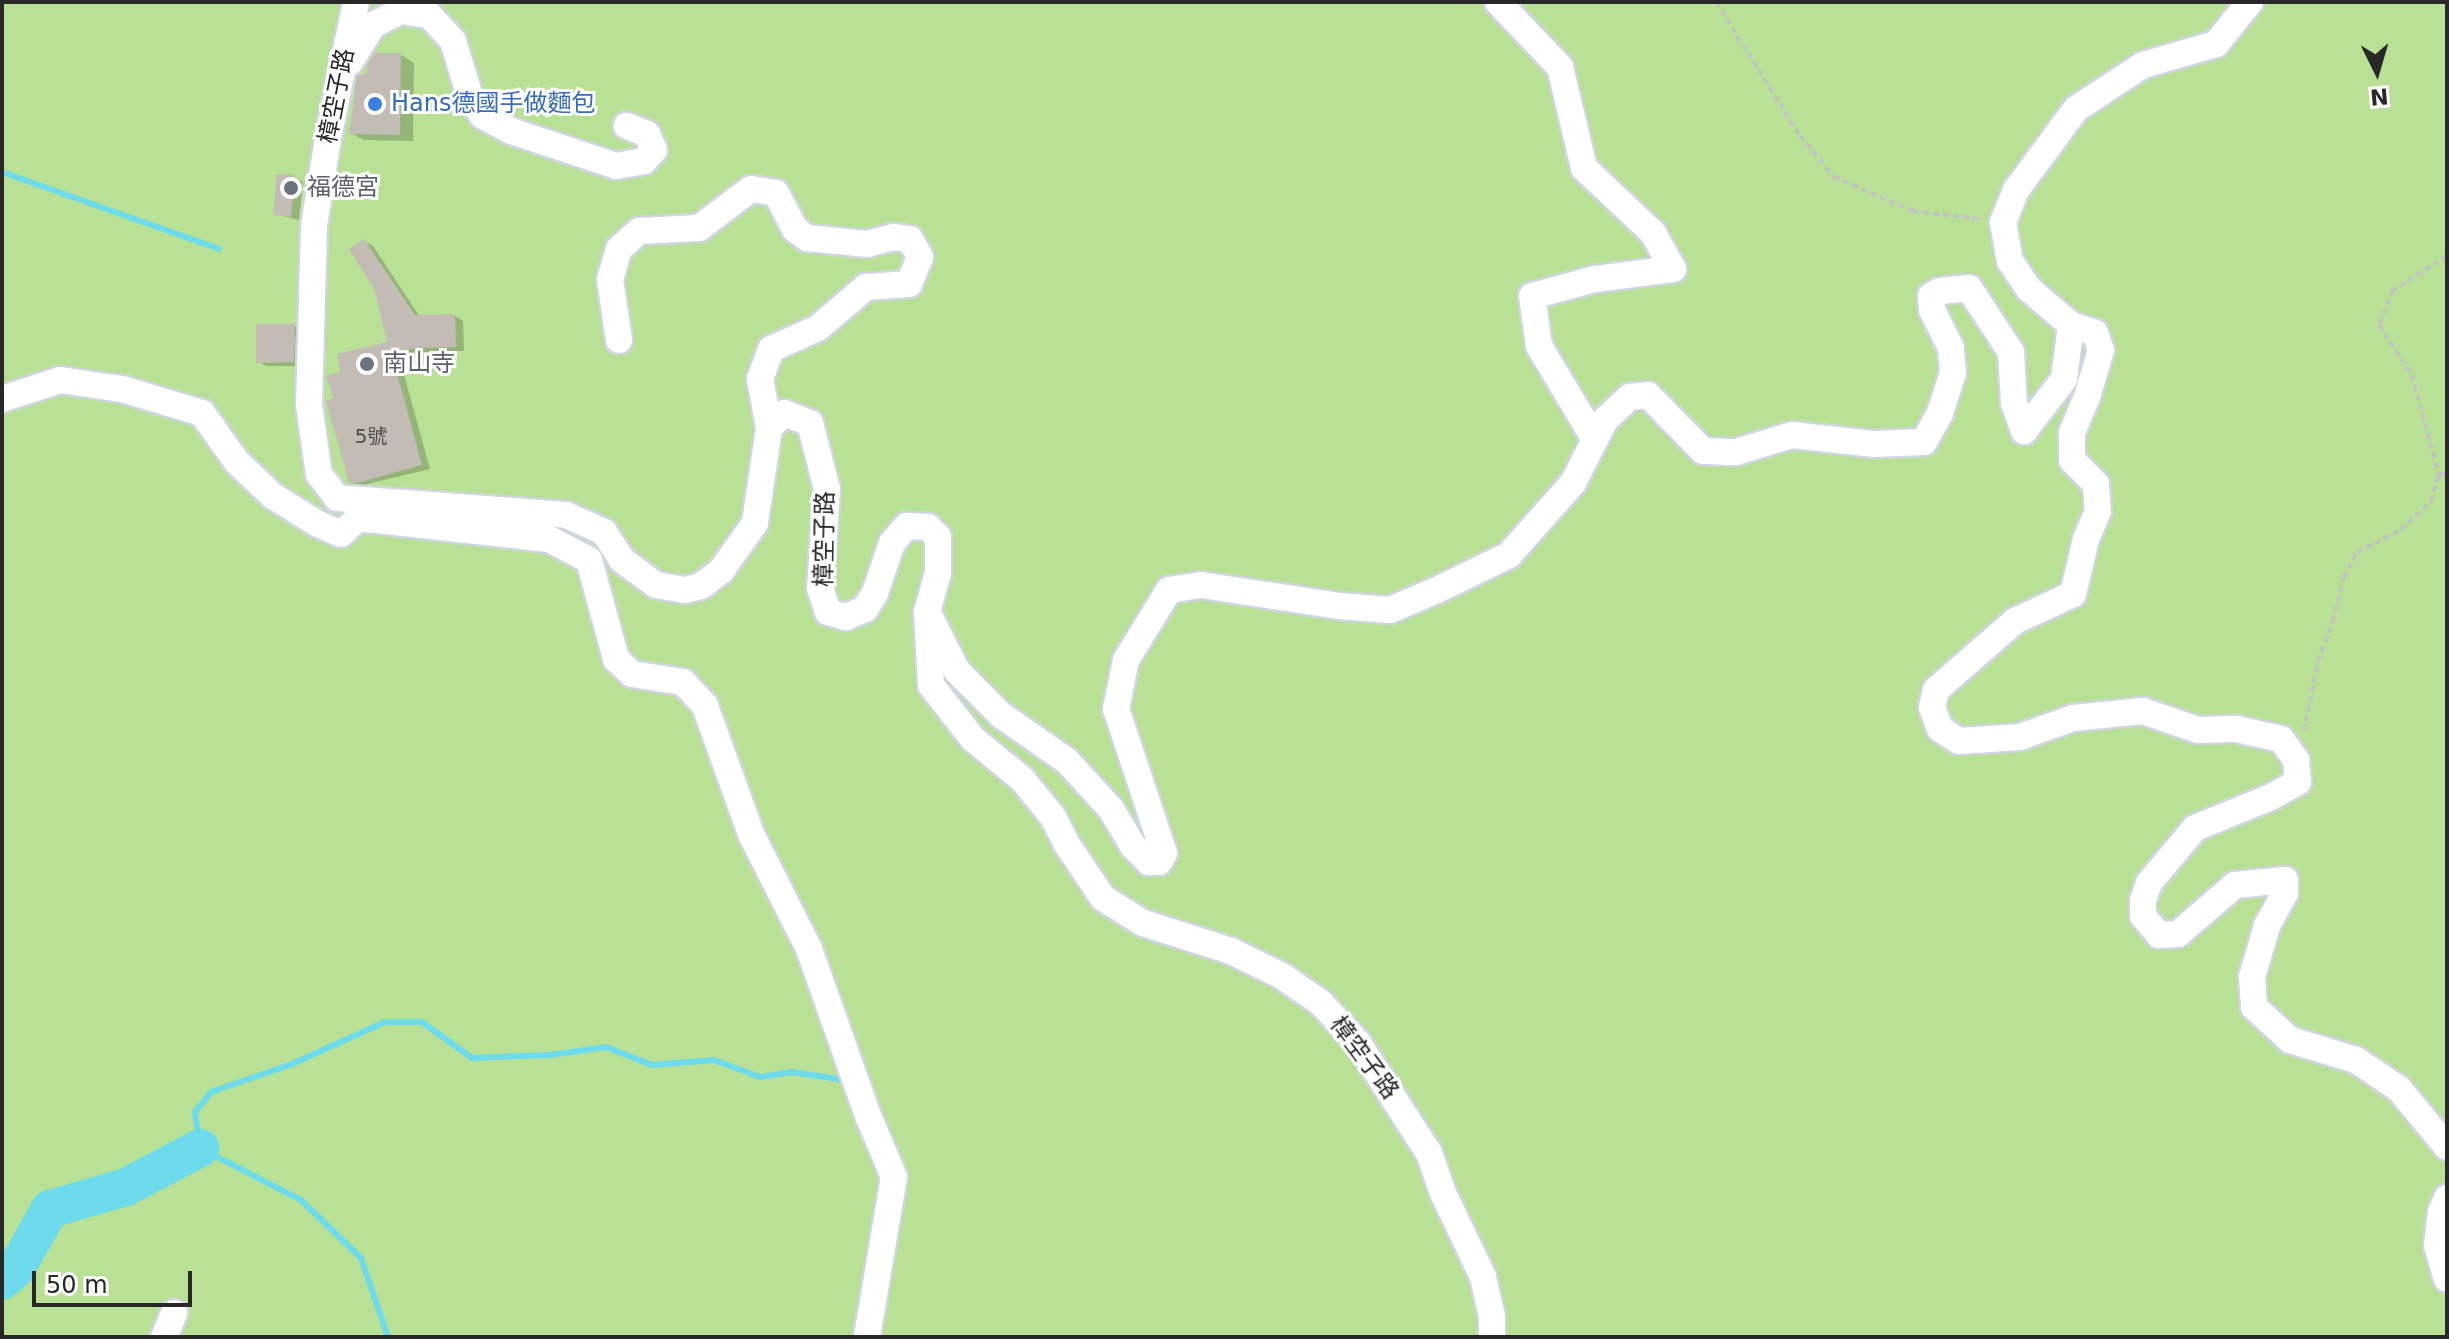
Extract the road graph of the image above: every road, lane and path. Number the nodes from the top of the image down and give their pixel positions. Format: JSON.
{"nodes":[{"id":1,"x":356,"y":2,"type":"edge"},
{"id":2,"x":1498,"y":2,"type":"edge"},
{"id":3,"x":1716,"y":2,"type":"edge"},
{"id":4,"x":2250,"y":2,"type":"edge"},
{"id":5,"x":339,"y":78,"type":"junction"},
{"id":6,"x":627,"y":126,"type":"dead end"},
{"id":7,"x":2003,"y":222,"type":"junction"},
{"id":8,"x":2447,"y":256,"type":"edge"},
{"id":9,"x":2071,"y":325,"type":"junction"},
{"id":10,"x":619,"y":340,"type":"dead end"},
{"id":11,"x":2,"y":399,"type":"edge"},
{"id":12,"x":769,"y":428,"type":"junction"},
{"id":13,"x":1594,"y":438,"type":"junction"},
{"id":14,"x":2447,"y":473,"type":"edge"},
{"id":15,"x":2439,"y":475,"type":"junction"},
{"id":16,"x":360,"y":510,"type":"junction"},
{"id":17,"x":927,"y":612,"type":"junction"},
{"id":18,"x":2296,"y":766,"type":"junction"},
{"id":19,"x":2447,"y":1147,"type":"edge"},
{"id":20,"x":2447,"y":1198,"type":"edge"},
{"id":21,"x":2447,"y":1279,"type":"edge"},
{"id":22,"x":867,"y":1337,"type":"edge"},
{"id":23,"x":1492,"y":1337,"type":"edge"}],
"edges":[{"from":1,"to":5,"type":"street","name":"樟空子路"},
{"from":2,"to":13,"type":"street"},
{"from":3,"to":7,"type":"path"},
{"from":4,"to":7,"type":"street"},
{"from":5,"to":6,"type":"street"},
{"from":5,"to":16,"type":"street","name":"樟空子路"},
{"from":7,"to":9,"type":"street"},
{"from":8,"to":15,"type":"path"},
{"from":9,"to":13,"type":"street"},
{"from":9,"to":18,"type":"street"},
{"from":10,"to":12,"type":"street"},
{"from":11,"to":16,"type":"street"},
{"from":12,"to":16,"type":"street","name":"樟空子路"},
{"from":12,"to":17,"type":"street","name":"樟空子路"},
{"from":13,"to":17,"type":"street"},
{"from":14,"to":15,"type":"path"},
{"from":15,"to":18,"type":"path"},
{"from":16,"to":22,"type":"street"},
{"from":17,"to":23,"type":"street","name":"樟空子路"},
{"from":18,"to":19,"type":"street"},
{"from":20,"to":21,"type":"street"}]}
